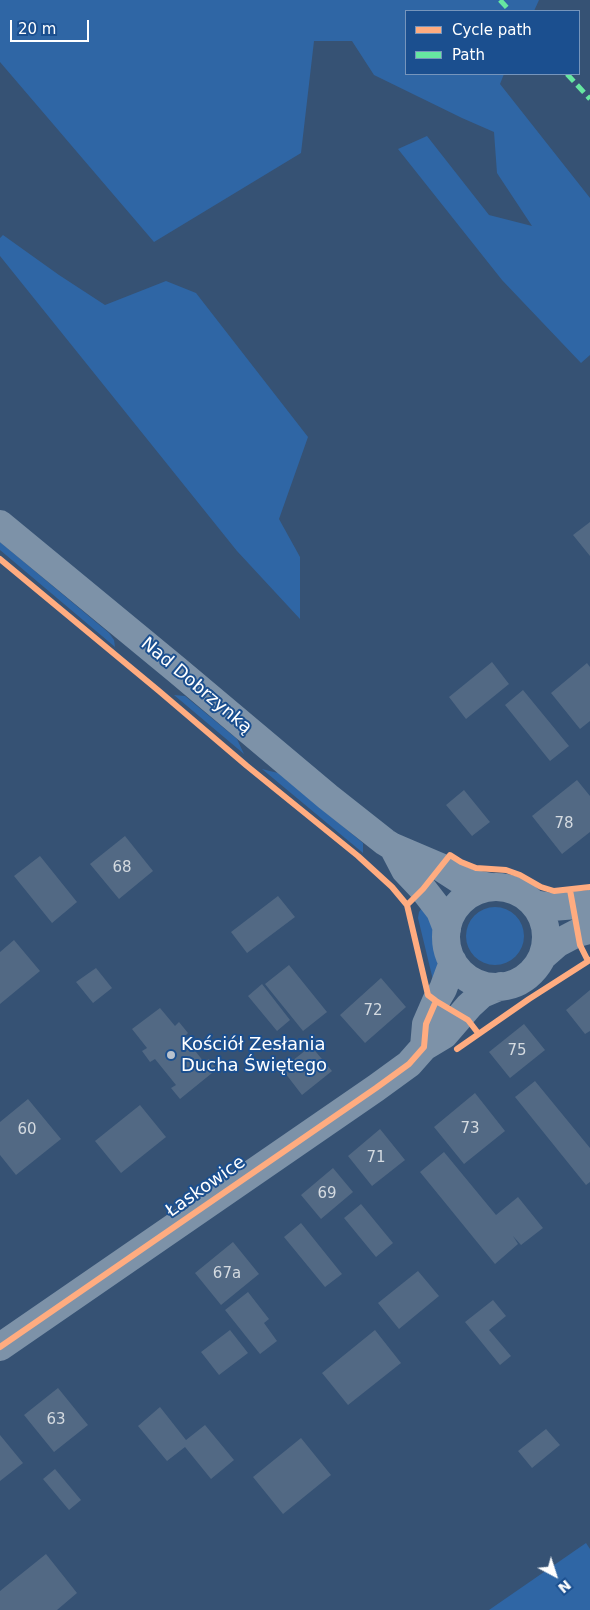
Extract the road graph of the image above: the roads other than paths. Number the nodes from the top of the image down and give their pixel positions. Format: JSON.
{"nodes":[{"id":1,"x":0,"y":524,"type":"edge"},
{"id":2,"x":393,"y":847,"type":"junction"},
{"id":3,"x":491,"y":887,"type":"junction"},
{"id":4,"x":534,"y":904,"type":"junction"},
{"id":5,"x":590,"y":904,"type":"edge"},
{"id":6,"x":447,"y":929,"type":"junction"},
{"id":7,"x":590,"y":930,"type":"edge"},
{"id":8,"x":542,"y":957,"type":"junction"},
{"id":9,"x":453,"y":962,"type":"junction"},
{"id":10,"x":501,"y":986,"type":"junction"},
{"id":11,"x":424,"y":1046,"type":"junction"},
{"id":12,"x":0,"y":1347,"type":"edge"}],
"edges":[{"from":1,"to":2,"type":"street","name":"Nad Dobrzynką"},
{"from":2,"to":3,"type":"street","name":"Nad Dobrzynką"},
{"from":2,"to":6,"type":"street","name":"Nad Dobrzynką"},
{"from":3,"to":4,"type":"street"},
{"from":3,"to":6,"type":"street"},
{"from":4,"to":5,"type":"street"},
{"from":4,"to":8,"type":"street"},
{"from":6,"to":9,"type":"street"},
{"from":7,"to":8,"type":"street"},
{"from":8,"to":10,"type":"street"},
{"from":9,"to":10,"type":"street"},
{"from":9,"to":11,"type":"street"},
{"from":10,"to":11,"type":"street","name":"Łaskowice"},
{"from":11,"to":12,"type":"street","name":"Łaskowice"}]}
